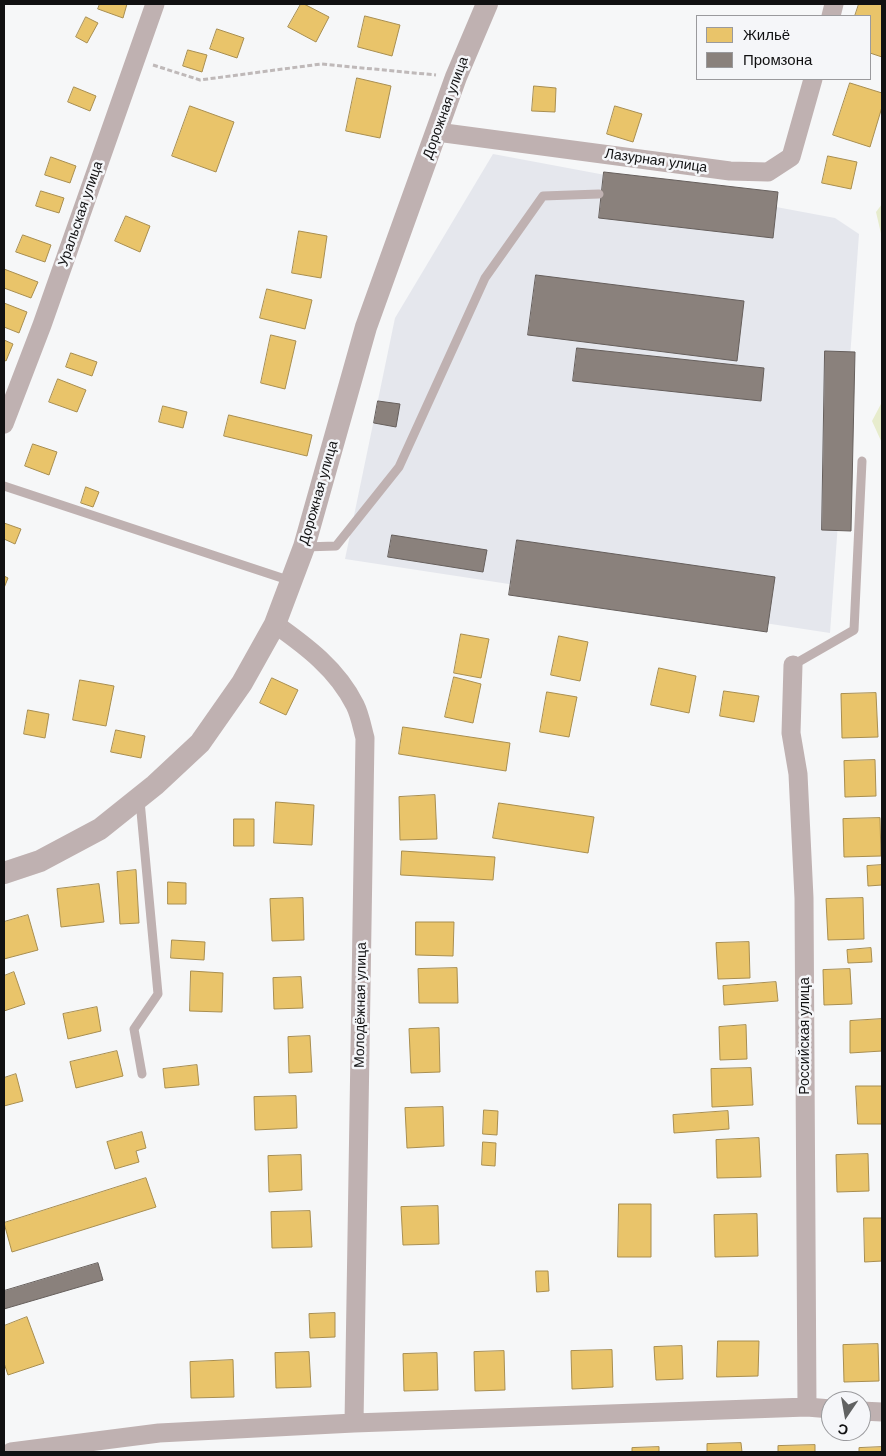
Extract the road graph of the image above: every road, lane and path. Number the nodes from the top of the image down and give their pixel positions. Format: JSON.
{"nodes":[{"id":1,"x":155,"y":4,"type":"edge"},
{"id":2,"x":487,"y":4,"type":"edge"},
{"id":3,"x":135,"y":59,"type":"junction"},
{"id":4,"x":456,"y":77,"type":"junction"},
{"id":5,"x":813,"y":80,"type":"edge"},
{"id":6,"x":437,"y":132,"type":"junction"},
{"id":7,"x":598,"y":194,"type":"dead end"},
{"id":8,"x":4,"y":424,"type":"edge"},
{"id":9,"x":862,"y":461,"type":"dead end"},
{"id":10,"x":4,"y":486,"type":"edge"},
{"id":11,"x":304,"y":547,"type":"junction"},
{"id":12,"x":292,"y":582,"type":"junction"},
{"id":13,"x":274,"y":624,"type":"junction"},
{"id":14,"x":793,"y":664,"type":"joint"},
{"id":15,"x":139,"y":798,"type":"junction"},
{"id":16,"x":4,"y":873,"type":"edge"},
{"id":17,"x":142,"y":1074,"type":"dead end"},
{"id":18,"x":807,"y":1407,"type":"junction"},
{"id":19,"x":821,"y":1408,"type":"edge"},
{"id":20,"x":354,"y":1423,"type":"junction"},
{"id":21,"x":11,"y":1452,"type":"edge"}],
"edges":[{"from":1,"to":3,"type":"street","name":"Уральская улица"},
{"from":2,"to":4,"type":"street","name":"Дорожная улица"},
{"from":3,"to":4,"type":"path"},
{"from":3,"to":8,"type":"street","name":"Уральская улица"},
{"from":4,"to":6,"type":"street","name":"Дорожная улица"},
{"from":5,"to":6,"type":"street","name":"Лазурная улица"},
{"from":6,"to":11,"type":"street","name":"Дорожная улица"},
{"from":7,"to":11,"type":"lane"},
{"from":9,"to":14,"type":"lane"},
{"from":10,"to":12,"type":"lane"},
{"from":11,"to":12,"type":"street","name":"Дорожная улица"},
{"from":12,"to":13,"type":"street","name":"Дорожная улица"},
{"from":13,"to":15,"type":"street","name":"Дорожная улица"},
{"from":13,"to":20,"type":"street","name":"Молодёжная улица"},
{"from":14,"to":18,"type":"street","name":"Российская улица"},
{"from":15,"to":16,"type":"street","name":"Дорожная улица"},
{"from":15,"to":17,"type":"lane"},
{"from":18,"to":19,"type":"street"},
{"from":18,"to":20,"type":"street"},
{"from":20,"to":21,"type":"street"}]}
